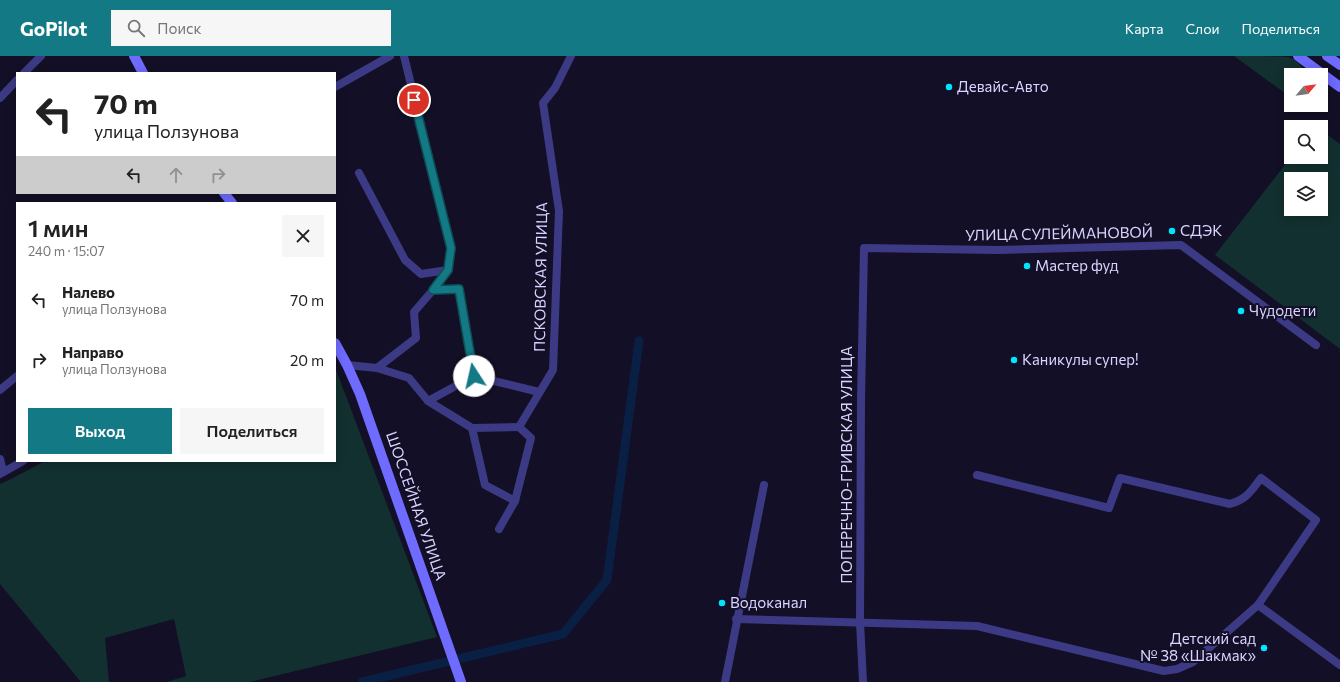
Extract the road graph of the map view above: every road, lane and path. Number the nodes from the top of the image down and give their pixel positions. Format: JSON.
{"nodes":[{"id":1,"x":41,"y":56,"type":"edge"},
{"id":2,"x":134,"y":56,"type":"edge"},
{"id":3,"x":390,"y":56,"type":"edge"},
{"id":4,"x":404,"y":56,"type":"edge"},
{"id":5,"x":571,"y":56,"type":"edge"},
{"id":6,"x":1298,"y":56,"type":"edge"},
{"id":7,"x":1327,"y":56,"type":"edge"},
{"id":8,"x":1340,"y":65,"type":"edge"},
{"id":9,"x":25,"y":72,"type":"edge"},
{"id":10,"x":142,"y":72,"type":"edge"},
{"id":11,"x":16,"y":81,"type":"edge"},
{"id":12,"x":336,"y":86,"type":"edge"},
{"id":13,"x":1340,"y":87,"type":"edge"},
{"id":14,"x":0,"y":98,"type":"edge"},
{"id":15,"x":359,"y":173,"type":"dead end"},
{"id":16,"x":864,"y":248,"type":"joint"},
{"id":17,"x":448,"y":270,"type":"junction"},
{"id":18,"x":433,"y":290,"type":"junction"},
{"id":19,"x":336,"y":345,"type":"edge"},
{"id":20,"x":1316,"y":345,"type":"dead end"},
{"id":21,"x":348,"y":365,"type":"junction"},
{"id":22,"x":378,"y":368,"type":"junction"},
{"id":23,"x":474,"y":376,"type":"junction"},
{"id":24,"x":16,"y":377,"type":"edge"},
{"id":25,"x":0,"y":390,"type":"edge"},
{"id":26,"x":539,"y":392,"type":"junction"},
{"id":27,"x":428,"y":400,"type":"junction"},
{"id":28,"x":519,"y":427,"type":"junction"},
{"id":29,"x":472,"y":428,"type":"junction"},
{"id":30,"x":0,"y":460,"type":"edge"},
{"id":31,"x":21,"y":462,"type":"edge"},
{"id":32,"x":2,"y":473,"type":"edge"},
{"id":33,"x":977,"y":475,"type":"dead end"},
{"id":34,"x":764,"y":485,"type":"dead end"},
{"id":35,"x":514,"y":501,"type":"junction"},
{"id":36,"x":499,"y":529,"type":"dead end"},
{"id":37,"x":1258,"y":605,"type":"junction"},
{"id":38,"x":736,"y":619,"type":"junction"},
{"id":39,"x":860,"y":622,"type":"junction"},
{"id":40,"x":1340,"y":665,"type":"edge"},
{"id":41,"x":461,"y":680,"type":"edge"},
{"id":42,"x":724,"y":682,"type":"edge"},
{"id":43,"x":863,"y":682,"type":"edge"}],
"edges":[{"from":1,"to":9,"type":"street"},
{"from":2,"to":10,"type":"street"},
{"from":3,"to":12,"type":"street"},
{"from":4,"to":17,"type":"street"},
{"from":5,"to":26,"type":"street","name":"ПСКОВСКАЯ УЛИЦА"},
{"from":6,"to":13,"type":"street"},
{"from":7,"to":8,"type":"street"},
{"from":11,"to":14,"type":"street"},
{"from":15,"to":17,"type":"street"},
{"from":16,"to":20,"type":"street","name":"УЛИЦА СУЛЕЙМАНОВОЙ"},
{"from":16,"to":39,"type":"street","name":"ПОПЕРЕЧНО-ГРИВСКАЯ УЛИЦА"},
{"from":17,"to":18,"type":"street"},
{"from":18,"to":22,"type":"street"},
{"from":18,"to":23,"type":"street"},
{"from":19,"to":21,"type":"street","name":"ШОССЕЙНАЯ УЛИЦА"},
{"from":21,"to":22,"type":"street"},
{"from":21,"to":41,"type":"street","name":"ШОССЕЙНАЯ УЛИЦА"},
{"from":22,"to":27,"type":"street"},
{"from":23,"to":26,"type":"street"},
{"from":23,"to":27,"type":"street"},
{"from":24,"to":25,"type":"street"},
{"from":26,"to":28,"type":"street","name":"ПСКОВСКАЯ УЛИЦА"},
{"from":27,"to":29,"type":"street"},
{"from":28,"to":29,"type":"street"},
{"from":28,"to":35,"type":"street"},
{"from":29,"to":35,"type":"street"},
{"from":30,"to":32,"type":"street"},
{"from":31,"to":32,"type":"street"},
{"from":33,"to":37,"type":"street"},
{"from":34,"to":38,"type":"street"},
{"from":35,"to":36,"type":"street"},
{"from":37,"to":39,"type":"street"},
{"from":37,"to":40,"type":"street"},
{"from":38,"to":39,"type":"street"},
{"from":38,"to":42,"type":"street"},
{"from":39,"to":43,"type":"street","name":"ПОПЕРЕЧНО-ГРИВСКАЯ УЛИЦА"}]}
